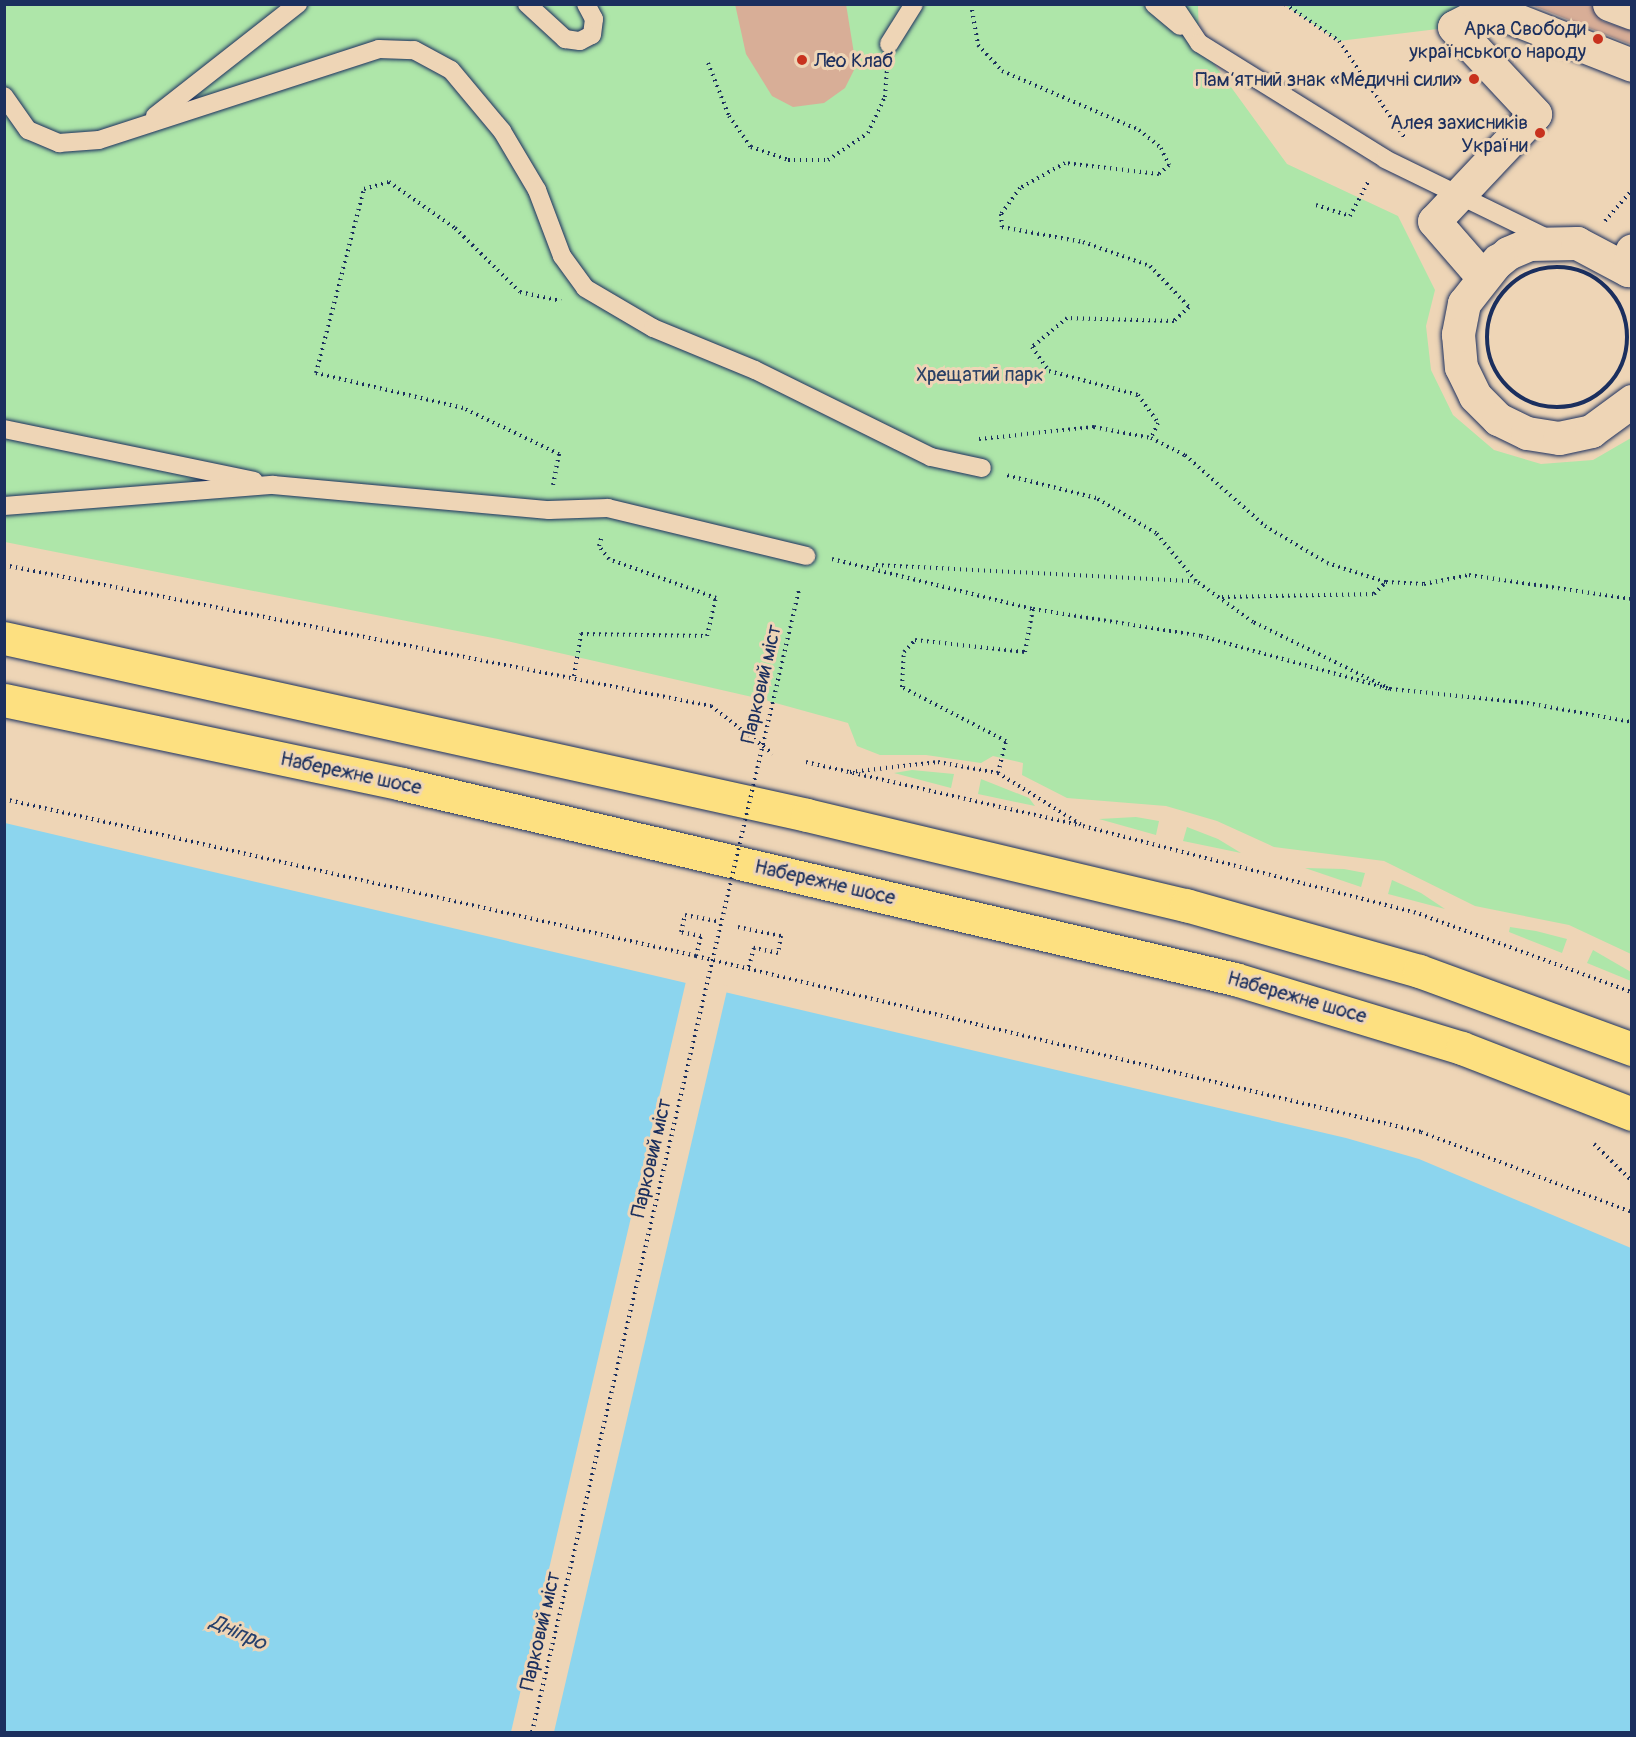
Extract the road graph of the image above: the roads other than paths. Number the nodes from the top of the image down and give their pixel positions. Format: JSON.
{"nodes":[{"id":1,"x":298,"y":4,"type":"edge"},
{"id":2,"x":527,"y":4,"type":"edge"},
{"id":3,"x":586,"y":4,"type":"edge"},
{"id":4,"x":914,"y":4,"type":"edge"},
{"id":5,"x":1143,"y":4,"type":"edge"},
{"id":6,"x":1154,"y":4,"type":"edge"},
{"id":7,"x":1609,"y":4,"type":"edge"},
{"id":8,"x":1175,"y":13,"type":"edge"},
{"id":9,"x":1632,"y":13,"type":"edge"},
{"id":10,"x":889,"y":44,"type":"road end"},
{"id":11,"x":1632,"y":65,"type":"edge"},
{"id":12,"x":4,"y":96,"type":"edge"},
{"id":13,"x":146,"y":123,"type":"junction"},
{"id":14,"x":1458,"y":195,"type":"junction"},
{"id":15,"x":1553,"y":241,"type":"junction"},
{"id":16,"x":1593,"y":248,"type":"junction"},
{"id":17,"x":1632,"y":250,"type":"edge"},
{"id":18,"x":1618,"y":280,"type":"edge"},
{"id":19,"x":1632,"y":401,"type":"edge"},
{"id":20,"x":4,"y":429,"type":"edge"},
{"id":21,"x":982,"y":468,"type":"road end"},
{"id":22,"x":273,"y":485,"type":"junction"},
{"id":23,"x":4,"y":506,"type":"edge"},
{"id":24,"x":806,"y":556,"type":"road end"},
{"id":25,"x":4,"y":638,"type":"edge"},
{"id":26,"x":4,"y":700,"type":"edge"},
{"id":27,"x":1632,"y":1049,"type":"edge"},
{"id":28,"x":1632,"y":1114,"type":"edge"}],
"edges":[{"from":1,"to":13,"type":"lane"},
{"from":2,"to":3,"type":"lane"},
{"from":4,"to":10,"type":"lane"},
{"from":5,"to":8,"type":"lane"},
{"from":6,"to":8,"type":"lane"},
{"from":7,"to":9,"type":"street"},
{"from":8,"to":14,"type":"lane"},
{"from":11,"to":14,"type":"street"},
{"from":12,"to":13,"type":"lane"},
{"from":13,"to":21,"type":"lane"},
{"from":14,"to":15,"type":"lane"},
{"from":14,"to":15,"type":"street"},
{"from":15,"to":16,"type":"street"},
{"from":15,"to":19,"type":"street"},
{"from":16,"to":17,"type":"street"},
{"from":16,"to":18,"type":"street"},
{"from":20,"to":22,"type":"lane"},
{"from":22,"to":23,"type":"lane"},
{"from":22,"to":24,"type":"lane"},
{"from":25,"to":27,"type":"main road"},
{"from":26,"to":28,"type":"main road","name":"Набережне шосе"}]}
